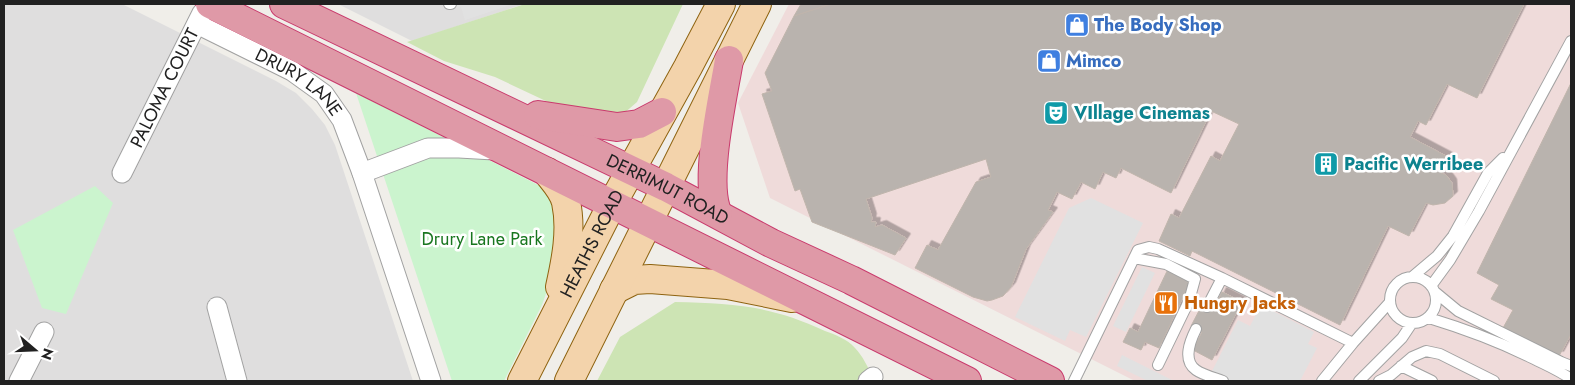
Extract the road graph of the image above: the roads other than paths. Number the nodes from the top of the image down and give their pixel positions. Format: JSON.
{"nodes":[{"id":1,"x":206,"y":4,"type":"edge"},
{"id":2,"x":284,"y":4,"type":"edge"},
{"id":3,"x":722,"y":4,"type":"edge"},
{"id":4,"x":757,"y":4,"type":"edge"},
{"id":5,"x":204,"y":14,"type":"edge"},
{"id":6,"x":1571,"y":41,"type":"edge"},
{"id":7,"x":729,"y":60,"type":"junction"},
{"id":8,"x":511,"y":112,"type":"junction"},
{"id":9,"x":662,"y":112,"type":"junction"},
{"id":10,"x":1511,"y":150,"type":"junction"},
{"id":11,"x":505,"y":151,"type":"junction"},
{"id":12,"x":632,"y":170,"type":"junction"},
{"id":13,"x":122,"y":172,"type":"dead end"},
{"id":14,"x":547,"y":172,"type":"junction"},
{"id":15,"x":362,"y":173,"type":"junction"},
{"id":16,"x":666,"y":187,"type":"junction"},
{"id":17,"x":612,"y":204,"type":"junction"},
{"id":18,"x":718,"y":214,"type":"junction"},
{"id":19,"x":648,"y":222,"type":"junction"},
{"id":20,"x":1134,"y":258,"type":"junction"},
{"id":21,"x":1412,"y":277,"type":"junction"},
{"id":22,"x":1222,"y":278,"type":"junction"},
{"id":23,"x":1433,"y":289,"type":"junction"},
{"id":24,"x":614,"y":290,"type":"junction"},
{"id":25,"x":808,"y":302,"type":"junction"},
{"id":26,"x":1390,"y":302,"type":"junction"},
{"id":27,"x":217,"y":307,"type":"dead end"},
{"id":28,"x":1207,"y":307,"type":"dead end"},
{"id":29,"x":1429,"y":318,"type":"junction"},
{"id":30,"x":553,"y":321,"type":"junction"},
{"id":31,"x":1412,"y":324,"type":"junction"},
{"id":32,"x":1196,"y":329,"type":"dead end"},
{"id":33,"x":44,"y":332,"type":"dead end"},
{"id":34,"x":1353,"y":343,"type":"junction"},
{"id":35,"x":1158,"y":365,"type":"dead end"},
{"id":36,"x":1401,"y":366,"type":"junction"},
{"id":37,"x":1571,"y":366,"type":"edge"},
{"id":38,"x":935,"y":372,"type":"edge"},
{"id":39,"x":1571,"y":379,"type":"edge"},
{"id":40,"x":18,"y":381,"type":"edge"},
{"id":41,"x":237,"y":381,"type":"edge"},
{"id":42,"x":430,"y":381,"type":"edge"},
{"id":43,"x":522,"y":381,"type":"edge"},
{"id":44,"x":569,"y":381,"type":"edge"},
{"id":45,"x":967,"y":381,"type":"edge"},
{"id":46,"x":1050,"y":381,"type":"edge"},
{"id":47,"x":1074,"y":381,"type":"edge"},
{"id":48,"x":1223,"y":381,"type":"edge"},
{"id":49,"x":1322,"y":381,"type":"edge"},
{"id":50,"x":1359,"y":381,"type":"edge"},
{"id":51,"x":1379,"y":381,"type":"edge"},
{"id":52,"x":1432,"y":381,"type":"edge"},
{"id":53,"x":1494,"y":381,"type":"edge"}],
"edges":[{"from":1,"to":5,"type":"street","name":"PALOMA COURT"},
{"from":2,"to":8,"type":"highway","name":"DERRIMUT ROAD"},
{"from":3,"to":9,"type":"main road","name":"HEATHS ROAD"},
{"from":4,"to":7,"type":"main road"},
{"from":5,"to":11,"type":"highway","name":"DERRIMUT ROAD"},
{"from":5,"to":13,"type":"street","name":"PALOMA COURT"},
{"from":5,"to":15,"type":"street","name":"DRURY LANE"},
{"from":6,"to":10,"type":"lane"},
{"from":7,"to":16,"type":"main road"},
{"from":7,"to":18,"type":"highway"},
{"from":8,"to":9,"type":"highway"},
{"from":8,"to":12,"type":"highway","name":"DERRIMUT ROAD"},
{"from":9,"to":12,"type":"main road","name":"HEATHS ROAD"},
{"from":10,"to":21,"type":"lane"},
{"from":10,"to":23,"type":"lane"},
{"from":11,"to":14,"type":"highway","name":"DERRIMUT ROAD"},
{"from":11,"to":15,"type":"street"},
{"from":12,"to":16,"type":"highway","name":"DERRIMUT ROAD"},
{"from":12,"to":17,"type":"main road","name":"HEATHS ROAD"},
{"from":14,"to":17,"type":"highway","name":"DERRIMUT ROAD"},
{"from":14,"to":30,"type":"main road"},
{"from":15,"to":42,"type":"street","name":"DRURY LANE"},
{"from":16,"to":18,"type":"highway","name":"DERRIMUT ROAD"},
{"from":16,"to":19,"type":"main road"},
{"from":17,"to":19,"type":"highway","name":"DERRIMUT ROAD"},
{"from":17,"to":30,"type":"main road","name":"HEATHS ROAD"},
{"from":18,"to":46,"type":"highway","name":"DERRIMUT ROAD"},
{"from":19,"to":24,"type":"main road"},
{"from":19,"to":25,"type":"highway","name":"DERRIMUT ROAD"},
{"from":20,"to":22,"type":"lane"},
{"from":20,"to":35,"type":"lane"},
{"from":20,"to":47,"type":"lane"},
{"from":21,"to":23,"type":"lane"},
{"from":21,"to":26,"type":"lane"},
{"from":22,"to":28,"type":"lane"},
{"from":22,"to":34,"type":"lane"},
{"from":23,"to":29,"type":"lane"},
{"from":23,"to":37,"type":"lane"},
{"from":24,"to":25,"type":"main road"},
{"from":24,"to":44,"type":"main road"},
{"from":25,"to":38,"type":"highway","name":"DERRIMUT ROAD"},
{"from":26,"to":31,"type":"lane"},
{"from":26,"to":34,"type":"lane"},
{"from":27,"to":41,"type":"street"},
{"from":29,"to":31,"type":"lane"},
{"from":29,"to":39,"type":"lane"},
{"from":30,"to":43,"type":"main road","name":"HEATHS ROAD"},
{"from":31,"to":50,"type":"lane"},
{"from":32,"to":48,"type":"lane"},
{"from":33,"to":40,"type":"street"},
{"from":34,"to":49,"type":"lane"},
{"from":36,"to":51,"type":"lane"},
{"from":36,"to":52,"type":"lane"},
{"from":36,"to":53,"type":"lane"},
{"from":38,"to":45,"type":"highway","name":"DERRIMUT ROAD"}]}
